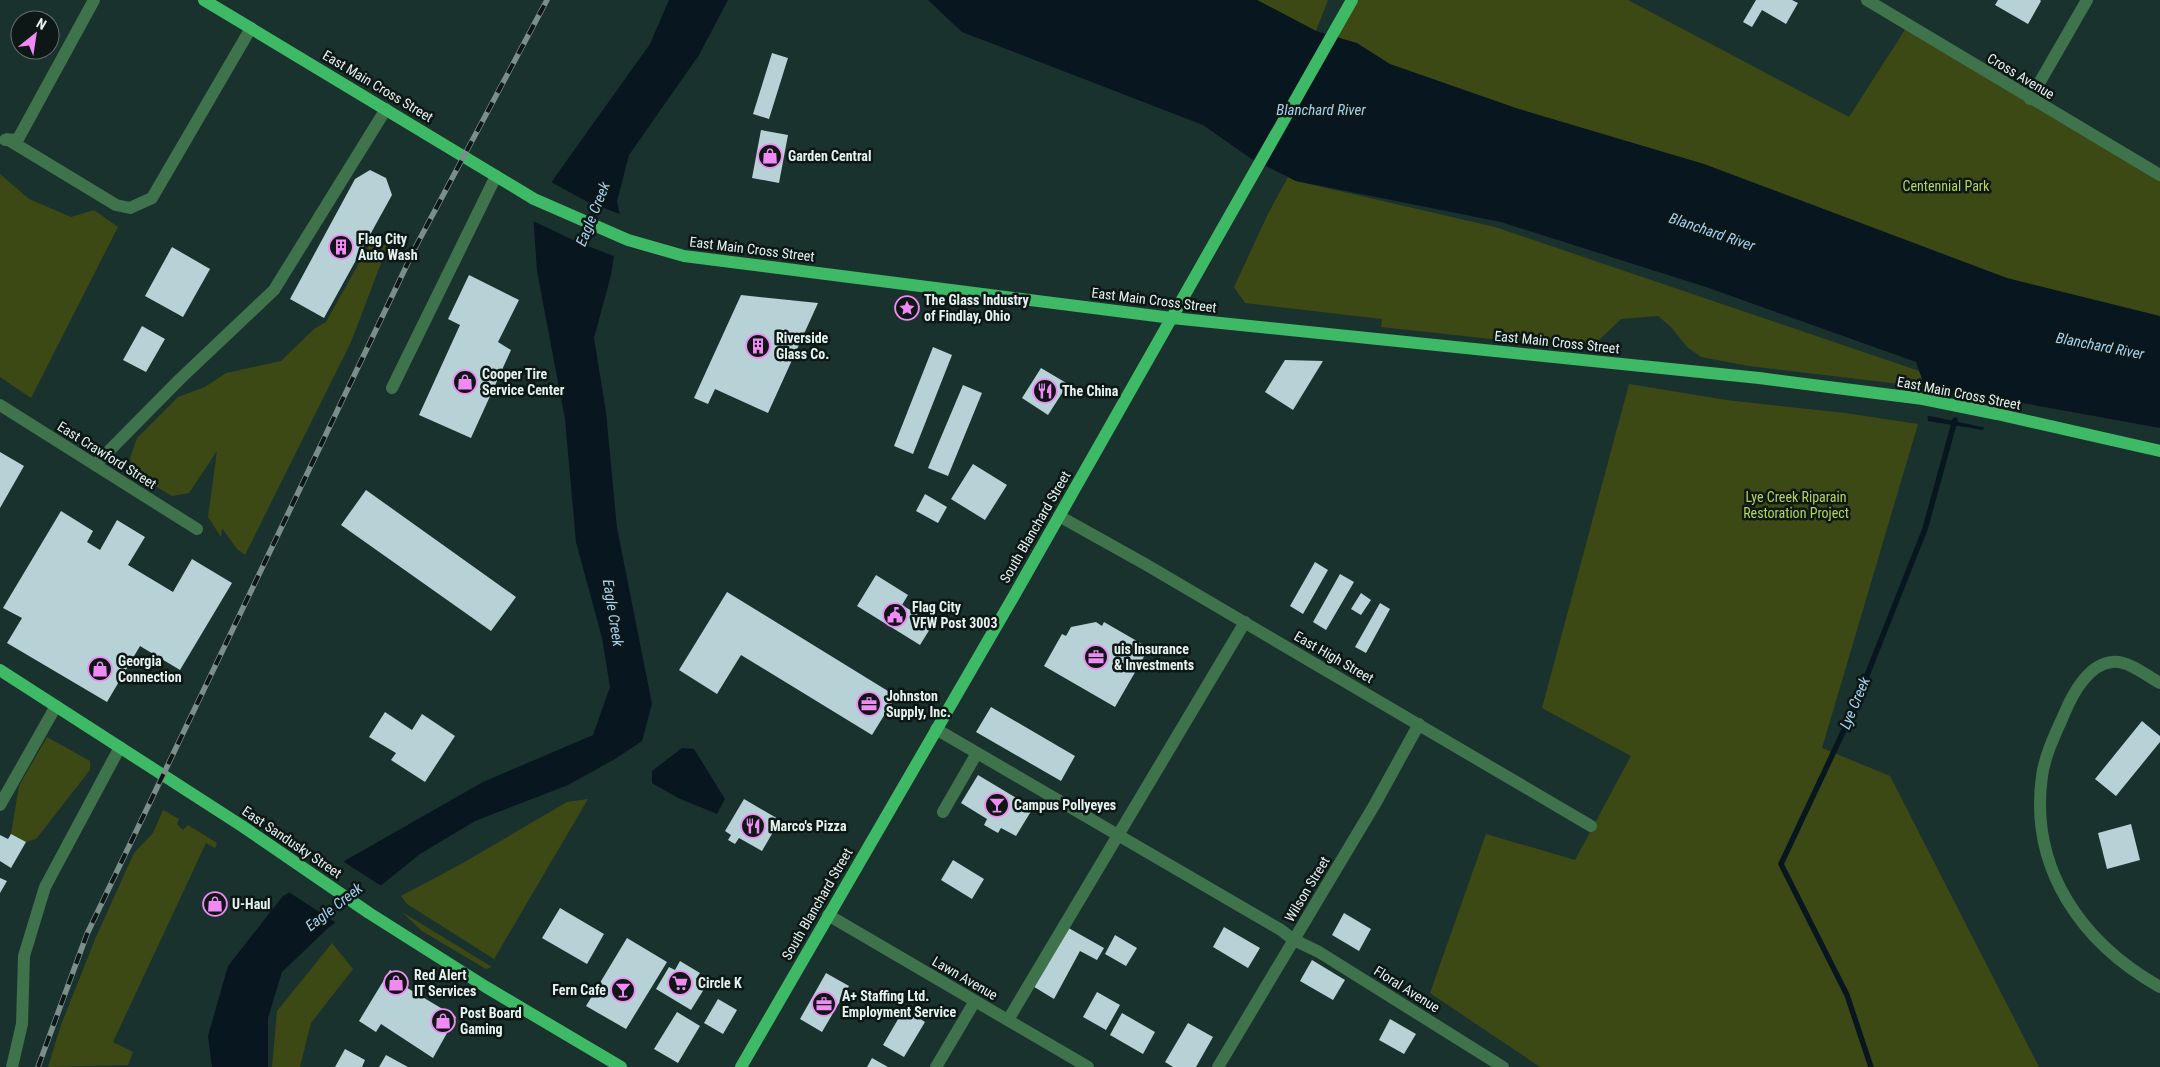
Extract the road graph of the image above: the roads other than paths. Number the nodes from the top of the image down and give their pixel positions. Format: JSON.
{"nodes":[{"id":1,"x":94,"y":0,"type":"edge"},
{"id":2,"x":204,"y":0,"type":"edge"},
{"id":3,"x":1352,"y":0,"type":"edge"},
{"id":4,"x":1867,"y":0,"type":"edge"},
{"id":5,"x":2088,"y":0,"type":"edge"},
{"id":6,"x":251,"y":28,"type":"junction"},
{"id":7,"x":2030,"y":99,"type":"junction"},
{"id":8,"x":386,"y":109,"type":"junction"},
{"id":9,"x":3,"y":140,"type":"edge"},
{"id":10,"x":2160,"y":175,"type":"edge"},
{"id":11,"x":496,"y":176,"type":"junction"},
{"id":12,"x":1172,"y":318,"type":"junction"},
{"id":13,"x":392,"y":388,"type":"dead end"},
{"id":14,"x":0,"y":405,"type":"edge"},
{"id":15,"x":2160,"y":451,"type":"edge"},
{"id":16,"x":95,"y":466,"type":"junction"},
{"id":17,"x":1059,"y":516,"type":"junction"},
{"id":18,"x":197,"y":529,"type":"dead end"},
{"id":19,"x":1245,"y":622,"type":"junction"},
{"id":20,"x":0,"y":670,"type":"edge"},
{"id":21,"x":2160,"y":683,"type":"edge"},
{"id":22,"x":56,"y":706,"type":"junction"},
{"id":23,"x":1419,"y":724,"type":"junction"},
{"id":24,"x":936,"y":729,"type":"junction"},
{"id":25,"x":120,"y":747,"type":"junction"},
{"id":26,"x":978,"y":753,"type":"junction"},
{"id":27,"x":0,"y":805,"type":"edge"},
{"id":28,"x":943,"y":812,"type":"dead end"},
{"id":29,"x":1591,"y":826,"type":"dead end"},
{"id":30,"x":1118,"y":837,"type":"junction"},
{"id":31,"x":828,"y":915,"type":"junction"},
{"id":32,"x":1294,"y":940,"type":"junction"},
{"id":33,"x":2160,"y":986,"type":"edge"},
{"id":34,"x":975,"y":1001,"type":"junction"},
{"id":35,"x":1008,"y":1020,"type":"junction"},
{"id":36,"x":12,"y":1067,"type":"edge"},
{"id":37,"x":621,"y":1067,"type":"edge"},
{"id":38,"x":741,"y":1067,"type":"edge"},
{"id":39,"x":936,"y":1067,"type":"edge"},
{"id":40,"x":1088,"y":1067,"type":"edge"},
{"id":41,"x":1218,"y":1067,"type":"edge"},
{"id":42,"x":1503,"y":1067,"type":"edge"}],
"edges":[{"from":1,"to":9,"type":"street"},
{"from":2,"to":6,"type":"main road","name":"East Main Cross Street"},
{"from":3,"to":12,"type":"main road","name":"South Blanchard Street"},
{"from":4,"to":7,"type":"street","name":"Cross Avenue"},
{"from":5,"to":7,"type":"street"},
{"from":6,"to":8,"type":"main road","name":"East Main Cross Street"},
{"from":6,"to":9,"type":"street"},
{"from":7,"to":10,"type":"street","name":"Cross Avenue"},
{"from":8,"to":11,"type":"main road","name":"East Main Cross Street"},
{"from":8,"to":16,"type":"street"},
{"from":11,"to":12,"type":"main road","name":"East Main Cross Street"},
{"from":11,"to":13,"type":"street"},
{"from":12,"to":15,"type":"main road","name":"East Main Cross Street"},
{"from":12,"to":17,"type":"main road","name":"South Blanchard Street"},
{"from":14,"to":16,"type":"street","name":"East Crawford Street"},
{"from":16,"to":18,"type":"street","name":"East Crawford Street"},
{"from":17,"to":19,"type":"street","name":"East High Street"},
{"from":17,"to":24,"type":"main road","name":"South Blanchard Street"},
{"from":19,"to":23,"type":"street","name":"East High Street"},
{"from":19,"to":30,"type":"street"},
{"from":20,"to":22,"type":"main road","name":"East Sandusky Street"},
{"from":21,"to":33,"type":"street"},
{"from":22,"to":25,"type":"main road","name":"East Sandusky Street"},
{"from":22,"to":27,"type":"street"},
{"from":23,"to":29,"type":"street","name":"East High Street"},
{"from":23,"to":32,"type":"street","name":"Wilson Street"},
{"from":24,"to":26,"type":"street","name":"Floral Avenue"},
{"from":24,"to":31,"type":"main road","name":"South Blanchard Street"},
{"from":25,"to":36,"type":"street"},
{"from":25,"to":37,"type":"main road","name":"East Sandusky Street"},
{"from":26,"to":28,"type":"street"},
{"from":26,"to":30,"type":"street","name":"Floral Avenue"},
{"from":30,"to":32,"type":"street","name":"Floral Avenue"},
{"from":30,"to":35,"type":"street"},
{"from":31,"to":34,"type":"street","name":"Lawn Avenue"},
{"from":31,"to":38,"type":"main road","name":"South Blanchard Street"},
{"from":32,"to":41,"type":"street","name":"Wilson Street"},
{"from":32,"to":42,"type":"street","name":"Floral Avenue"},
{"from":34,"to":35,"type":"street","name":"Lawn Avenue"},
{"from":34,"to":39,"type":"street"},
{"from":35,"to":40,"type":"street","name":"Lawn Avenue"}]}
